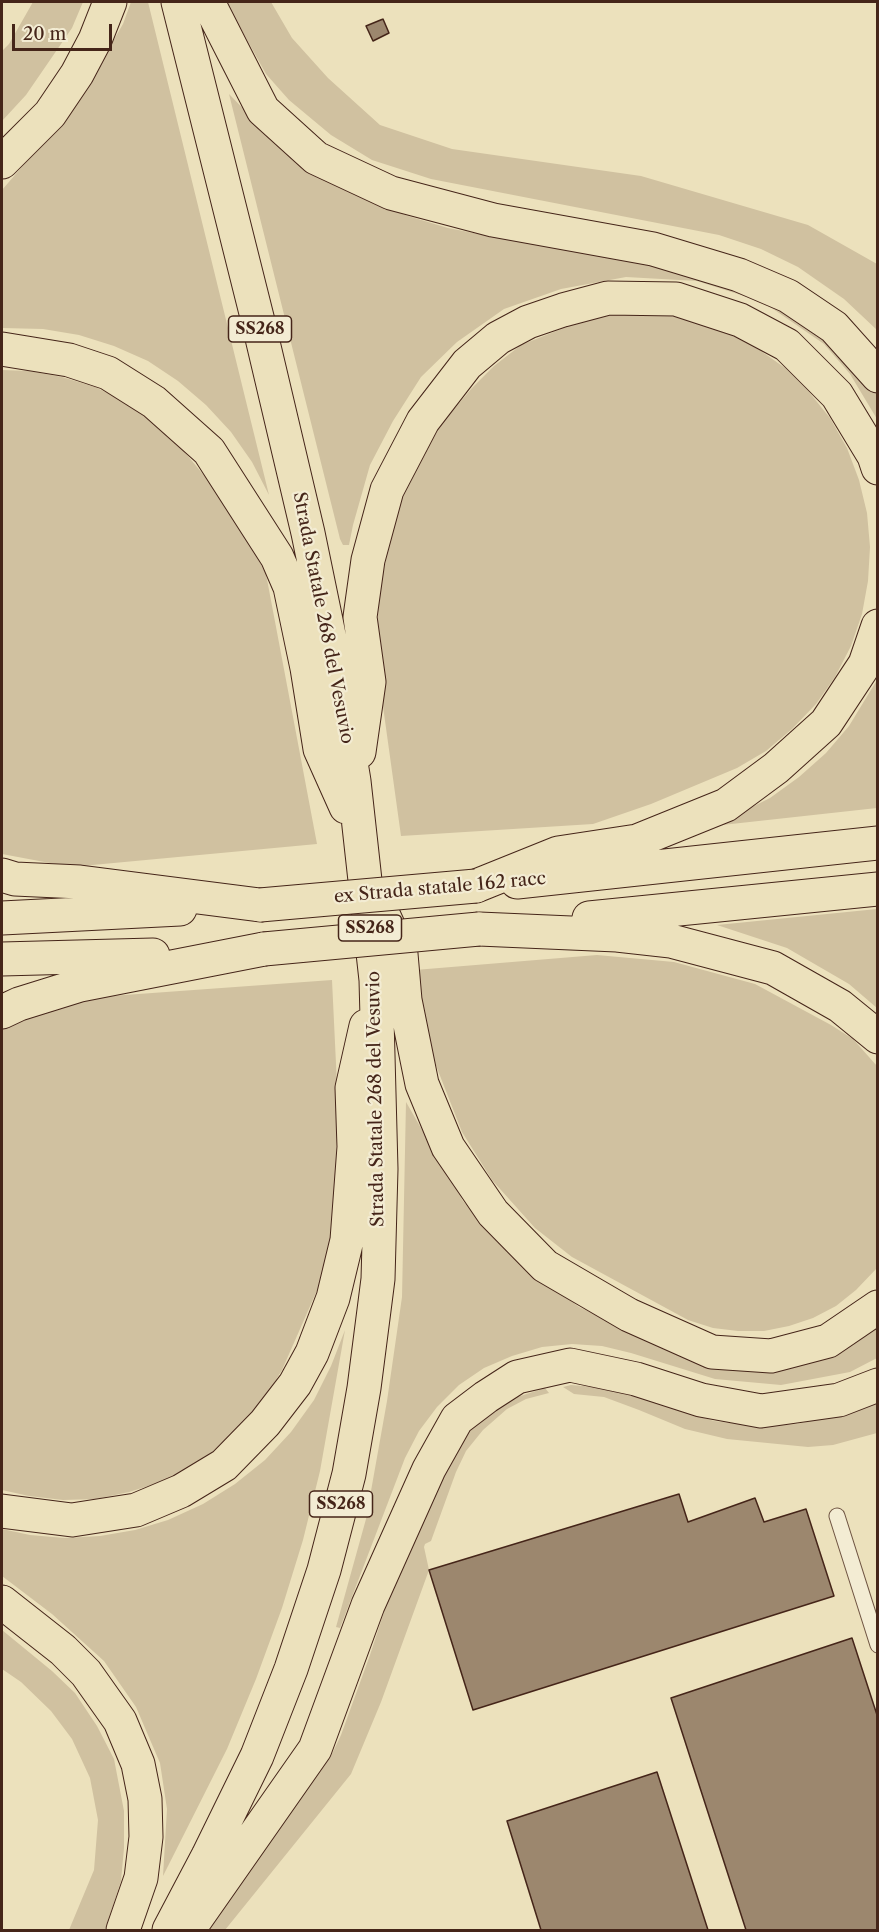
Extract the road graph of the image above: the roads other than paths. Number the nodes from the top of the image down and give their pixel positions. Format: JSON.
{"nodes":[{"id":1,"x":110,"y":2,"type":"edge"},
{"id":2,"x":178,"y":2,"type":"edge"},
{"id":3,"x":208,"y":2,"type":"edge"},
{"id":4,"x":2,"y":162,"type":"edge"},
{"id":5,"x":2,"y":349,"type":"edge"},
{"id":6,"x":878,"y":376,"type":"edge"},
{"id":7,"x":878,"y":468,"type":"edge"},
{"id":8,"x":878,"y":626,"type":"edge"},
{"id":9,"x":354,"y":781,"type":"junction"},
{"id":10,"x":878,"y":843,"type":"edge"},
{"id":11,"x":364,"y":860,"type":"junction"},
{"id":12,"x":2,"y":874,"type":"edge"},
{"id":13,"x":476,"y":886,"type":"junction"},
{"id":14,"x":878,"y":888,"type":"edge"},
{"id":15,"x":260,"y":905,"type":"junction"},
{"id":16,"x":2,"y":918,"type":"edge"},
{"id":17,"x":479,"y":929,"type":"junction"},
{"id":18,"x":264,"y":949,"type":"junction"},
{"id":19,"x":2,"y":959,"type":"edge"},
{"id":20,"x":376,"y":980,"type":"junction"},
{"id":21,"x":2,"y":1012,"type":"edge"},
{"id":22,"x":878,"y":1037,"type":"edge"},
{"id":23,"x":878,"y":1307,"type":"edge"},
{"id":24,"x":878,"y":1385,"type":"edge"},
{"id":25,"x":2,"y":1511,"type":"edge"},
{"id":26,"x":837,"y":1516,"type":"dead end"},
{"id":27,"x":2,"y":1602,"type":"edge"},
{"id":28,"x":878,"y":1645,"type":"edge"},
{"id":29,"x":123,"y":1930,"type":"edge"},
{"id":30,"x":174,"y":1930,"type":"edge"}],
"edges":[{"from":1,"to":4,"type":"highway"},
{"from":2,"to":9,"type":"highway","name":"Strada Statale 268 del Vesuvio","number":"SS268"},
{"from":3,"to":6,"type":"highway"},
{"from":5,"to":11,"type":"highway"},
{"from":7,"to":9,"type":"highway"},
{"from":8,"to":13,"type":"highway"},
{"from":9,"to":11,"type":"highway","name":"Strada Statale 268 del Vesuvio","number":"SS268"},
{"from":10,"to":13,"type":"highway","name":"ex Strada statale 162 racc"},
{"from":11,"to":20,"type":"highway","name":"Strada Statale 268 del Vesuvio","number":"SS268"},
{"from":11,"to":23,"type":"highway"},
{"from":12,"to":15,"type":"highway"},
{"from":13,"to":15,"type":"highway","name":"ex Strada statale 162 racc","bridge":true},
{"from":14,"to":17,"type":"highway"},
{"from":15,"to":16,"type":"highway","name":"ex Strada statale 162 racc"},
{"from":17,"to":18,"type":"highway","bridge":true},
{"from":17,"to":22,"type":"highway"},
{"from":18,"to":19,"type":"highway"},
{"from":18,"to":21,"type":"highway"},
{"from":20,"to":25,"type":"highway"},
{"from":20,"to":30,"type":"highway","name":"Strada Statale 268 del Vesuvio","number":"SS268"},
{"from":24,"to":30,"type":"highway"},
{"from":26,"to":28,"type":"lane"},
{"from":27,"to":29,"type":"highway"}]}
